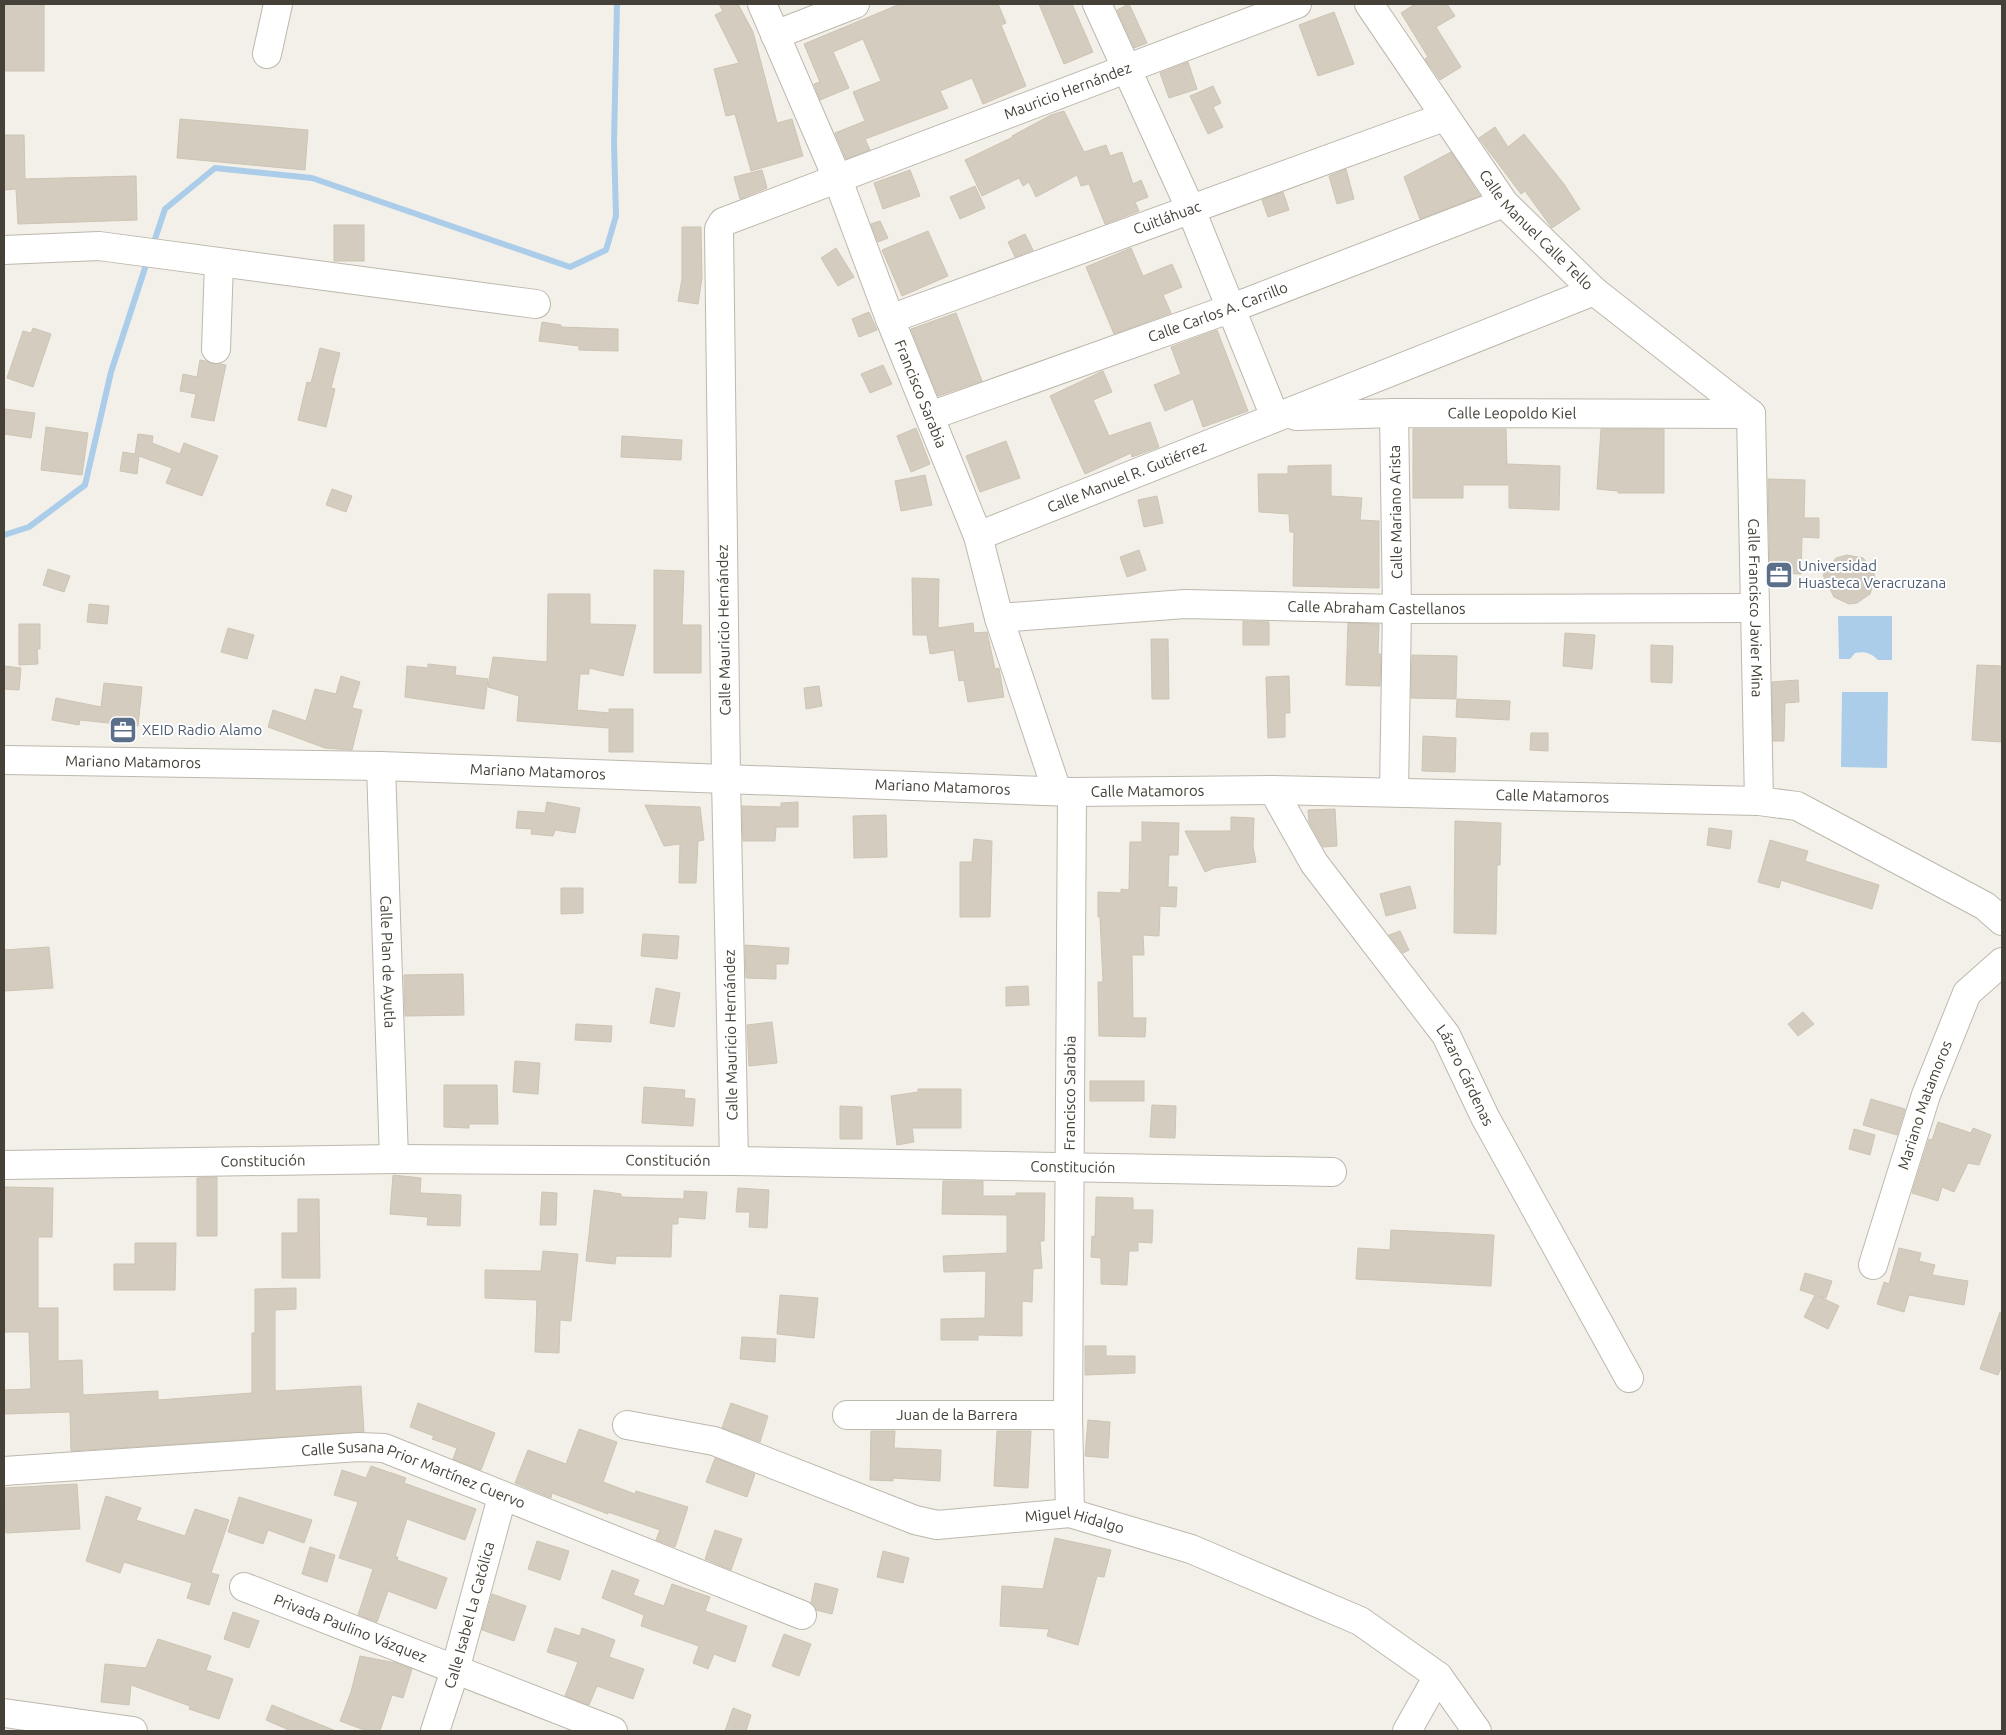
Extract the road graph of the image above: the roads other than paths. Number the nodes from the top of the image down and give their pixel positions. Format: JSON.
{"nodes":[{"id":1,"x":278,"y":4,"type":"edge"},
{"id":2,"x":762,"y":4,"type":"edge"},
{"id":3,"x":855,"y":4,"type":"edge"},
{"id":4,"x":1097,"y":4,"type":"edge"},
{"id":5,"x":1297,"y":4,"type":"edge"},
{"id":6,"x":1369,"y":4,"type":"edge"},
{"id":7,"x":774,"y":35,"type":"junction"},
{"id":8,"x":268,"y":54,"type":"dead end"},
{"id":9,"x":1128,"y":68,"type":"junction"},
{"id":10,"x":1444,"y":116,"type":"junction"},
{"id":11,"x":838,"y":180,"type":"junction"},
{"id":12,"x":1504,"y":203,"type":"junction"},
{"id":13,"x":1191,"y":210,"type":"junction"},
{"id":14,"x":4,"y":250,"type":"edge"},
{"id":15,"x":219,"y":263,"type":"junction"},
{"id":16,"x":1594,"y":291,"type":"junction"},
{"id":17,"x":536,"y":304,"type":"dead end"},
{"id":18,"x":1232,"y":308,"type":"junction"},
{"id":19,"x":890,"y":319,"type":"junction"},
{"id":20,"x":216,"y":349,"type":"dead end"},
{"id":21,"x":1394,"y":413,"type":"junction"},
{"id":22,"x":1751,"y":414,"type":"junction"},
{"id":23,"x":930,"y":416,"type":"junction"},
{"id":24,"x":1275,"y":417,"type":"junction"},
{"id":25,"x":978,"y":536,"type":"junction"},
{"id":26,"x":1754,"y":608,"type":"junction"},
{"id":27,"x":1397,"y":609,"type":"junction"},
{"id":28,"x":999,"y":618,"type":"junction"},
{"id":29,"x":4,"y":760,"type":"edge"},
{"id":30,"x":381,"y":766,"type":"junction"},
{"id":31,"x":726,"y":779,"type":"junction"},
{"id":32,"x":1273,"y":790,"type":"junction"},
{"id":33,"x":1064,"y":792,"type":"junction"},
{"id":34,"x":1394,"y":792,"type":"junction"},
{"id":35,"x":1759,"y":801,"type":"junction"},
{"id":36,"x":2002,"y":922,"type":"edge"},
{"id":37,"x":2002,"y":962,"type":"edge"},
{"id":38,"x":394,"y":1159,"type":"junction"},
{"id":39,"x":734,"y":1161,"type":"junction"},
{"id":40,"x":4,"y":1165,"type":"edge"},
{"id":41,"x":1071,"y":1168,"type":"junction"},
{"id":42,"x":1332,"y":1172,"type":"dead end"},
{"id":43,"x":1873,"y":1265,"type":"dead end"},
{"id":44,"x":1629,"y":1378,"type":"dead end"},
{"id":45,"x":847,"y":1415,"type":"dead end"},
{"id":46,"x":1068,"y":1415,"type":"junction"},
{"id":47,"x":627,"y":1426,"type":"dead end"},
{"id":48,"x":4,"y":1471,"type":"edge"},
{"id":49,"x":502,"y":1497,"type":"junction"},
{"id":50,"x":1070,"y":1513,"type":"junction"},
{"id":51,"x":244,"y":1588,"type":"dead end"},
{"id":52,"x":802,"y":1615,"type":"dead end"},
{"id":53,"x":455,"y":1670,"type":"junction"},
{"id":54,"x":1438,"y":1676,"type":"junction"},
{"id":55,"x":4,"y":1712,"type":"edge"},
{"id":56,"x":133,"y":1731,"type":"edge"},
{"id":57,"x":435,"y":1731,"type":"edge"},
{"id":58,"x":612,"y":1731,"type":"edge"},
{"id":59,"x":1407,"y":1731,"type":"edge"},
{"id":60,"x":1477,"y":1731,"type":"edge"}],
"edges":[{"from":1,"to":8,"type":"street"},
{"from":2,"to":7,"type":"street","name":"Francisco Sarabia"},
{"from":3,"to":7,"type":"street"},
{"from":4,"to":9,"type":"street"},
{"from":5,"to":9,"type":"street","name":"Mauricio Hernández"},
{"from":6,"to":10,"type":"street","name":"Calle Manuel Calle Tello"},
{"from":7,"to":11,"type":"street","name":"Francisco Sarabia"},
{"from":9,"to":11,"type":"street","name":"Mauricio Hernández"},
{"from":9,"to":13,"type":"street"},
{"from":10,"to":12,"type":"street","name":"Calle Manuel Calle Tello"},
{"from":10,"to":13,"type":"street","name":"Cuitláhuac"},
{"from":11,"to":19,"type":"street","name":"Francisco Sarabia"},
{"from":11,"to":31,"type":"street","name":"Calle Mauricio Hernández"},
{"from":12,"to":16,"type":"street","name":"Calle Manuel Calle Tello"},
{"from":12,"to":18,"type":"street","name":"Calle Carlos A. Carrillo"},
{"from":13,"to":18,"type":"street"},
{"from":13,"to":19,"type":"street","name":"Cuitláhuac"},
{"from":14,"to":15,"type":"street"},
{"from":15,"to":17,"type":"street"},
{"from":15,"to":20,"type":"street"},
{"from":16,"to":22,"type":"street","name":"Calle Manuel Calle Tello"},
{"from":16,"to":24,"type":"street","name":"Calle Manuel R. Gutiérrez"},
{"from":18,"to":23,"type":"street","name":"Calle Carlos A. Carrillo"},
{"from":18,"to":24,"type":"street"},
{"from":19,"to":23,"type":"street","name":"Francisco Sarabia"},
{"from":21,"to":22,"type":"street","name":"Calle Leopoldo Kiel"},
{"from":21,"to":24,"type":"street","name":"Calle Leopoldo Kiel"},
{"from":21,"to":27,"type":"street","name":"Calle Mariano Arista"},
{"from":22,"to":26,"type":"street","name":"Calle Francisco Javier Mina"},
{"from":23,"to":25,"type":"street","name":"Francisco Sarabia"},
{"from":24,"to":25,"type":"street","name":"Calle Manuel R. Gutiérrez"},
{"from":25,"to":28,"type":"street","name":"Francisco Sarabia"},
{"from":26,"to":27,"type":"street","name":"Calle Abraham Castellanos"},
{"from":26,"to":35,"type":"street","name":"Calle Francisco Javier Mina"},
{"from":27,"to":28,"type":"street","name":"Calle Abraham Castellanos"},
{"from":27,"to":34,"type":"street","name":"Calle Mariano Arista"},
{"from":28,"to":33,"type":"street","name":"Francisco Sarabia"},
{"from":29,"to":30,"type":"street","name":"Mariano Matamoros"},
{"from":30,"to":31,"type":"street","name":"Mariano Matamoros"},
{"from":30,"to":38,"type":"street","name":"Calle Plan de Ayutla"},
{"from":31,"to":33,"type":"street","name":"Mariano Matamoros"},
{"from":31,"to":39,"type":"street","name":"Calle Mauricio Hernández"},
{"from":32,"to":33,"type":"street","name":"Calle Matamoros"},
{"from":32,"to":34,"type":"street","name":"Calle Matamoros"},
{"from":32,"to":44,"type":"street","name":"Lázaro Cárdenas"},
{"from":33,"to":41,"type":"street","name":"Francisco Sarabia"},
{"from":34,"to":35,"type":"street","name":"Calle Matamoros"},
{"from":35,"to":36,"type":"street","name":"Calle Matamoros"},
{"from":37,"to":43,"type":"street","name":"Mariano Matamoros"},
{"from":38,"to":39,"type":"street","name":"Constitución"},
{"from":38,"to":40,"type":"street","name":"Constitución"},
{"from":39,"to":41,"type":"street","name":"Constitución"},
{"from":41,"to":42,"type":"street","name":"Constitución"},
{"from":41,"to":46,"type":"street","name":"Francisco Sarabia"},
{"from":45,"to":46,"type":"street","name":"Juan de la Barrera"},
{"from":46,"to":50,"type":"street","name":"Francisco Sarabia"},
{"from":47,"to":50,"type":"street","name":"Miguel Hidalgo"},
{"from":48,"to":49,"type":"street","name":"Calle Susana Prior Martínez Cuervo"},
{"from":49,"to":52,"type":"street","name":"Calle Susana Prior Martínez Cuervo"},
{"from":49,"to":53,"type":"street","name":"Calle Isabel La Católica"},
{"from":50,"to":54,"type":"street","name":"Miguel Hidalgo"},
{"from":51,"to":53,"type":"street","name":"Privada Paulino Vázquez"},
{"from":53,"to":57,"type":"street","name":"Calle Isabel La Católica"},
{"from":53,"to":58,"type":"street","name":"Privada Paulino Vázquez"},
{"from":54,"to":59,"type":"street"},
{"from":54,"to":60,"type":"street","name":"Miguel Hidalgo"},
{"from":55,"to":56,"type":"street"}]}
